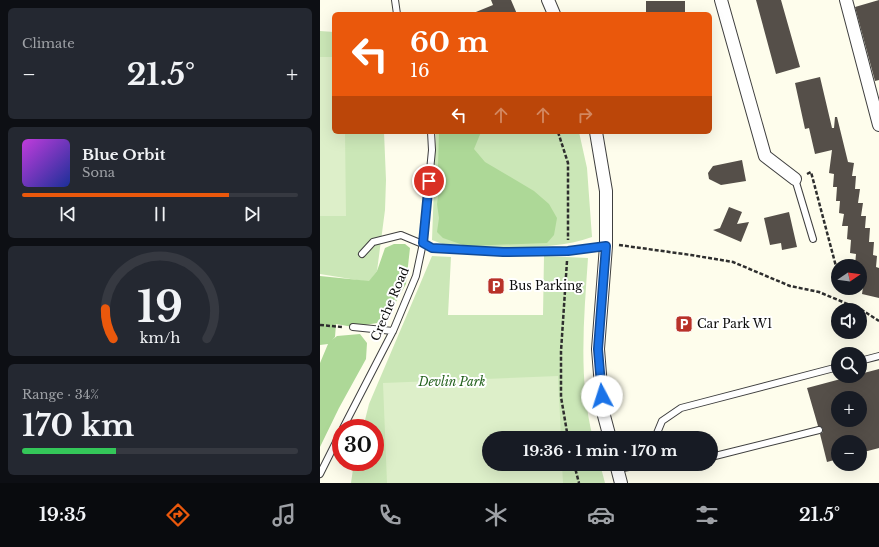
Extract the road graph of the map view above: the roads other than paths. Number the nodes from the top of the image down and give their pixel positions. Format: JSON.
{"nodes":[{"id":1,"x":395,"y":0,"type":"edge"},
{"id":2,"x":548,"y":0,"type":"edge"},
{"id":3,"x":721,"y":0,"type":"edge"},
{"id":4,"x":846,"y":0,"type":"edge"},
{"id":5,"x":397,"y":12,"type":"edge"},
{"id":6,"x":553,"y":12,"type":"edge"},
{"id":7,"x":879,"y":124,"type":"edge"},
{"id":8,"x":432,"y":134,"type":"edge"},
{"id":9,"x":596,"y":134,"type":"edge"},
{"id":10,"x":795,"y":179,"type":"joint"},
{"id":11,"x":813,"y":239,"type":"dead end"},
{"id":12,"x":423,"y":243,"type":"junction"},
{"id":13,"x":606,"y":246,"type":"junction"},
{"id":14,"x":362,"y":254,"type":"dead end"},
{"id":15,"x":353,"y":327,"type":"road end"},
{"id":16,"x":393,"y":331,"type":"junction"},
{"id":17,"x":879,"y":356,"type":"edge"},
{"id":18,"x":867,"y":359,"type":"edge"},
{"id":19,"x":831,"y":369,"type":"edge"},
{"id":20,"x":348,"y":419,"type":"edge"},
{"id":21,"x":819,"y":430,"type":"dead end"},
{"id":22,"x":608,"y":431,"type":"edge"},
{"id":23,"x":657,"y":431,"type":"edge"},
{"id":24,"x":332,"y":450,"type":"edge"},
{"id":25,"x":718,"y":455,"type":"edge"},
{"id":26,"x":617,"y":471,"type":"edge"},
{"id":27,"x":320,"y":474,"type":"edge"},
{"id":28,"x":621,"y":483,"type":"edge"}],
"edges":[{"from":1,"to":5,"type":"lane"},
{"from":2,"to":6,"type":"street"},
{"from":3,"to":10,"type":"street"},
{"from":4,"to":7,"type":"street"},
{"from":8,"to":12,"type":"lane","name":"Creche Road"},
{"from":9,"to":13,"type":"street"},
{"from":10,"to":11,"type":"lane"},
{"from":12,"to":13,"type":"lane"},
{"from":12,"to":14,"type":"lane"},
{"from":12,"to":16,"type":"lane","name":"Creche Road"},
{"from":13,"to":22,"type":"street"},
{"from":15,"to":16,"type":"lane"},
{"from":16,"to":20,"type":"lane","name":"Creche Road"},
{"from":17,"to":18,"type":"lane"},
{"from":19,"to":23,"type":"lane"},
{"from":21,"to":25,"type":"lane"},
{"from":24,"to":27,"type":"lane"},
{"from":26,"to":28,"type":"street"}]}
